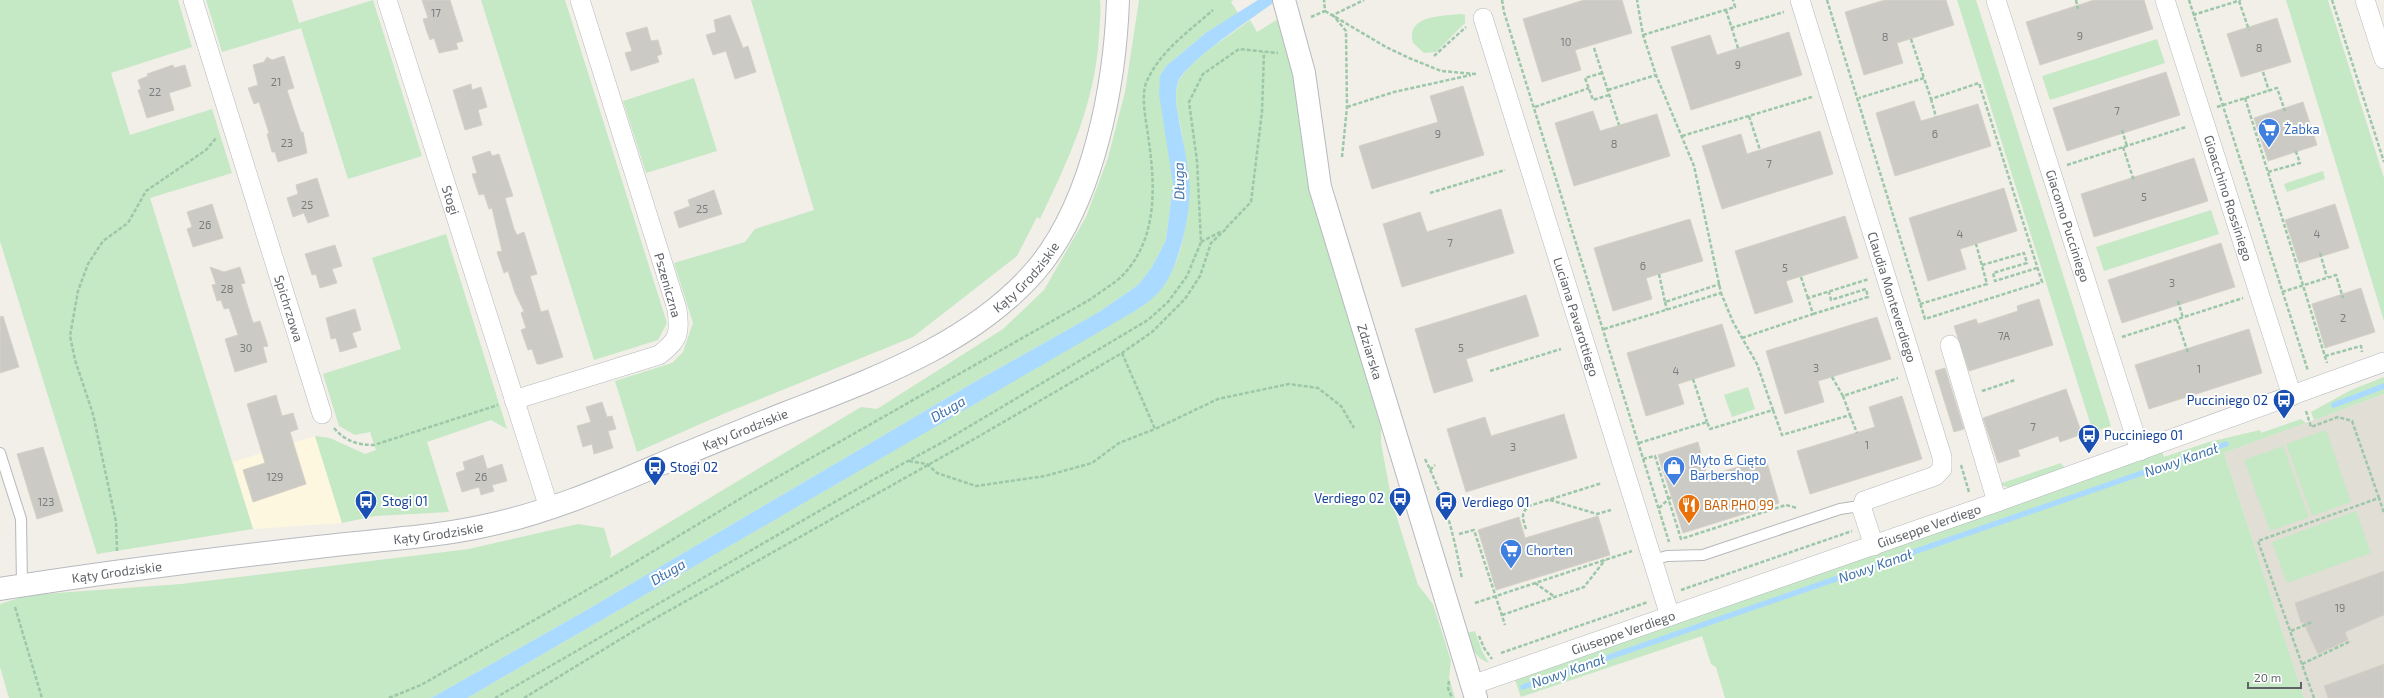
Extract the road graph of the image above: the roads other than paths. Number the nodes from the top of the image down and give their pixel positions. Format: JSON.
{"nodes":[{"id":1,"x":193,"y":0,"type":"edge"},
{"id":2,"x":387,"y":0,"type":"edge"},
{"id":3,"x":580,"y":0,"type":"edge"},
{"id":4,"x":1118,"y":0,"type":"edge"},
{"id":5,"x":1996,"y":0,"type":"edge"},
{"id":6,"x":2165,"y":0,"type":"edge"},
{"id":7,"x":2365,"y":0,"type":"edge"},
{"id":8,"x":1794,"y":5,"type":"edge"},
{"id":9,"x":1286,"y":6,"type":"edge"},
{"id":10,"x":1477,"y":21,"type":"road end"},
{"id":11,"x":2384,"y":59,"type":"edge"},
{"id":12,"x":1950,"y":345,"type":"dead end"},
{"id":13,"x":2384,"y":362,"type":"edge"},
{"id":14,"x":2292,"y":396,"type":"junction"},
{"id":15,"x":514,"y":400,"type":"junction"},
{"id":16,"x":322,"y":414,"type":"road end"},
{"id":17,"x":2140,"y":451,"type":"junction"},
{"id":18,"x":0,"y":453,"type":"edge"},
{"id":19,"x":1998,"y":502,"type":"junction"},
{"id":20,"x":548,"y":508,"type":"junction"},
{"id":21,"x":1862,"y":509,"type":"junction"},
{"id":22,"x":1874,"y":546,"type":"junction"},
{"id":23,"x":1653,"y":560,"type":"junction"},
{"id":24,"x":12,"y":592,"type":"edge"},
{"id":25,"x":1670,"y":616,"type":"junction"},
{"id":26,"x":1474,"y":692,"type":"edge"}],
"edges":[{"from":1,"to":16,"type":"street","name":"Spichrzowa"},
{"from":2,"to":15,"type":"street","name":"Stogi"},
{"from":3,"to":15,"type":"street","name":"Pszeniczna"},
{"from":4,"to":20,"type":"street","name":"Kąty Grodziskie"},
{"from":5,"to":17,"type":"street","name":"Giacomo Pucciniego"},
{"from":6,"to":14,"type":"street","name":"Gioacchino Rossiniego"},
{"from":7,"to":11,"type":"street"},
{"from":8,"to":21,"type":"street","name":"Claudia Monteverdiego"},
{"from":9,"to":26,"type":"street","name":"Zdziarska"},
{"from":10,"to":23,"type":"street","name":"Luciana Pavarottiego"},
{"from":12,"to":19,"type":"street"},
{"from":13,"to":14,"type":"street","name":"Giuseppe Verdiego"},
{"from":14,"to":17,"type":"street","name":"Giuseppe Verdiego"},
{"from":15,"to":20,"type":"street"},
{"from":17,"to":19,"type":"street","name":"Giuseppe Verdiego"},
{"from":18,"to":24,"type":"lane"},
{"from":19,"to":22,"type":"street","name":"Giuseppe Verdiego"},
{"from":20,"to":24,"type":"street","name":"Kąty Grodziskie"},
{"from":21,"to":22,"type":"street"},
{"from":21,"to":23,"type":"lane"},
{"from":22,"to":25,"type":"street","name":"Giuseppe Verdiego"},
{"from":23,"to":25,"type":"street","name":"Luciana Pavarottiego"},
{"from":25,"to":26,"type":"street","name":"Giuseppe Verdiego"}]}
